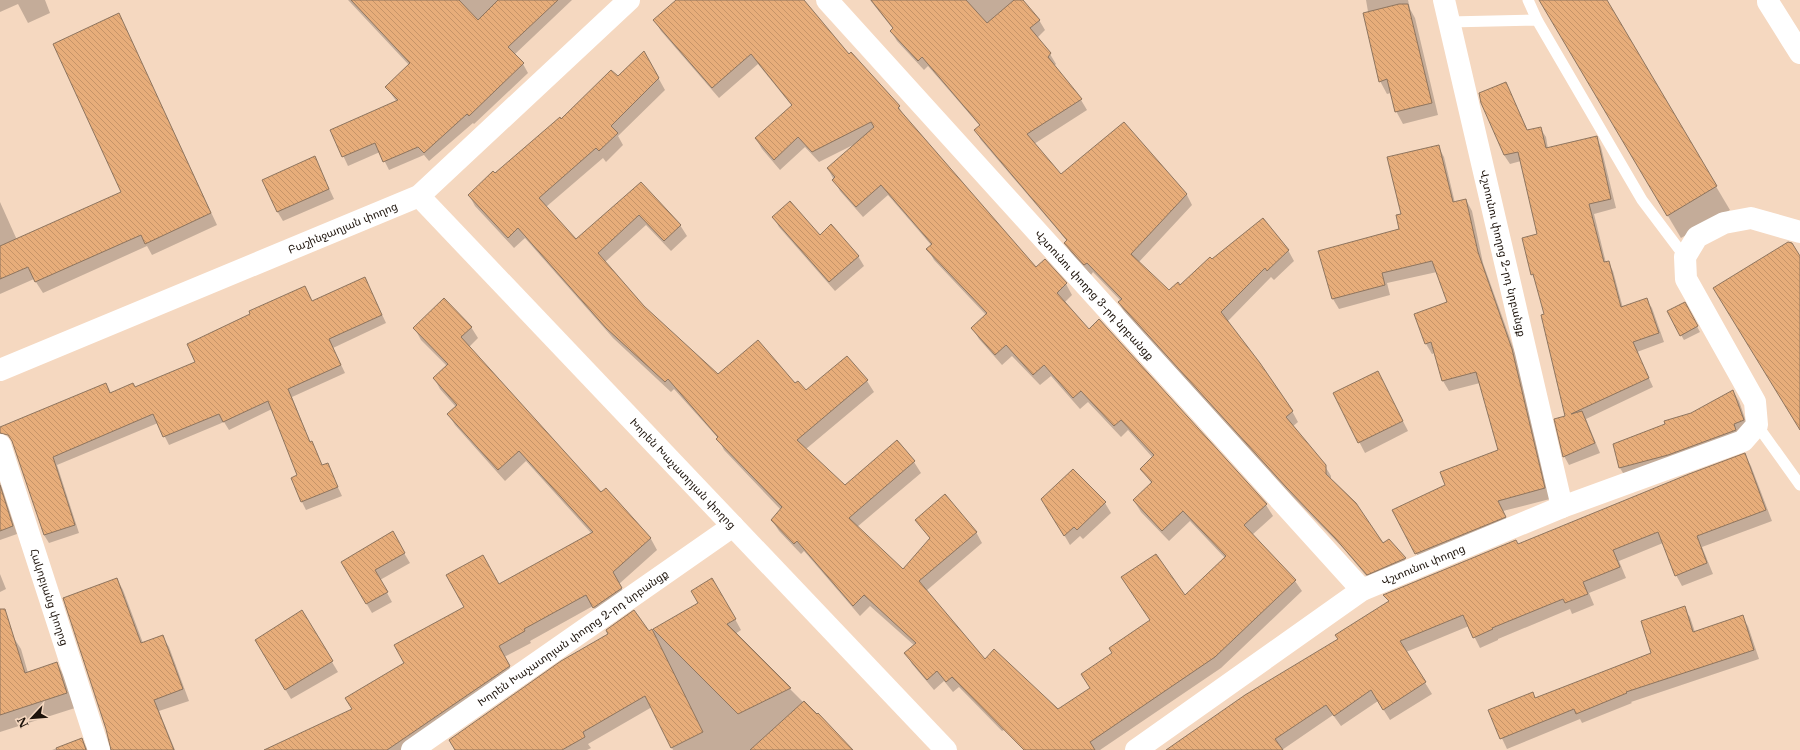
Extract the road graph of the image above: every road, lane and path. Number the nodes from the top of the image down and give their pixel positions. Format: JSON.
{"nodes":[{"id":1,"x":629,"y":0,"type":"edge"},
{"id":2,"x":827,"y":0,"type":"edge"},
{"id":3,"x":1444,"y":0,"type":"edge"},
{"id":4,"x":1528,"y":0,"type":"edge"},
{"id":5,"x":1768,"y":0,"type":"edge"},
{"id":6,"x":1537,"y":20,"type":"junction"},
{"id":7,"x":1449,"y":22,"type":"junction"},
{"id":8,"x":1800,"y":53,"type":"edge"},
{"id":9,"x":419,"y":196,"type":"junction"},
{"id":10,"x":1800,"y":232,"type":"edge"},
{"id":11,"x":1685,"y":257,"type":"junction"},
{"id":12,"x":0,"y":370,"type":"edge"},
{"id":13,"x":1750,"y":433,"type":"junction"},
{"id":14,"x":0,"y":445,"type":"edge"},
{"id":15,"x":1800,"y":485,"type":"edge"},
{"id":16,"x":1562,"y":507,"type":"junction"},
{"id":17,"x":733,"y":526,"type":"junction"},
{"id":18,"x":1362,"y":590,"type":"junction"},
{"id":19,"x":99,"y":750,"type":"edge"},
{"id":20,"x":412,"y":750,"type":"edge"},
{"id":21,"x":946,"y":750,"type":"edge"},
{"id":22,"x":1136,"y":750,"type":"edge"}],
"edges":[{"from":1,"to":9,"type":"street","name":"Բաշինջաղյան փողոց"},
{"from":2,"to":18,"type":"street","name":"Վշտունու փողոց 3-րդ նրբանցք"},
{"from":3,"to":7,"type":"street","name":"Վշտունու փողոց 2-րդ նրբանցք"},
{"from":4,"to":6,"type":"lane"},
{"from":5,"to":8,"type":"street"},
{"from":6,"to":7,"type":"lane"},
{"from":6,"to":11,"type":"lane"},
{"from":7,"to":16,"type":"street","name":"Վշտունու փողոց 2-րդ նրբանցք"},
{"from":9,"to":12,"type":"street","name":"Բաշինջաղյան փողոց"},
{"from":9,"to":17,"type":"street","name":"Խորեն Խաչատրյան փողոց"},
{"from":10,"to":11,"type":"street"},
{"from":11,"to":13,"type":"street"},
{"from":13,"to":15,"type":"lane"},
{"from":13,"to":16,"type":"street","name":"Վշտունու փողոց"},
{"from":14,"to":19,"type":"street","name":"Հակոբյանց փողոց"},
{"from":16,"to":18,"type":"street","name":"Վշտունու փողոց"},
{"from":17,"to":20,"type":"street","name":"Խորեն Խաչատրյան փողոց 2-րդ նրբանցք"},
{"from":17,"to":21,"type":"street","name":"Խորեն Խաչատրյան փողոց"},
{"from":18,"to":22,"type":"street","name":"Վշտունու փողոց"}]}
